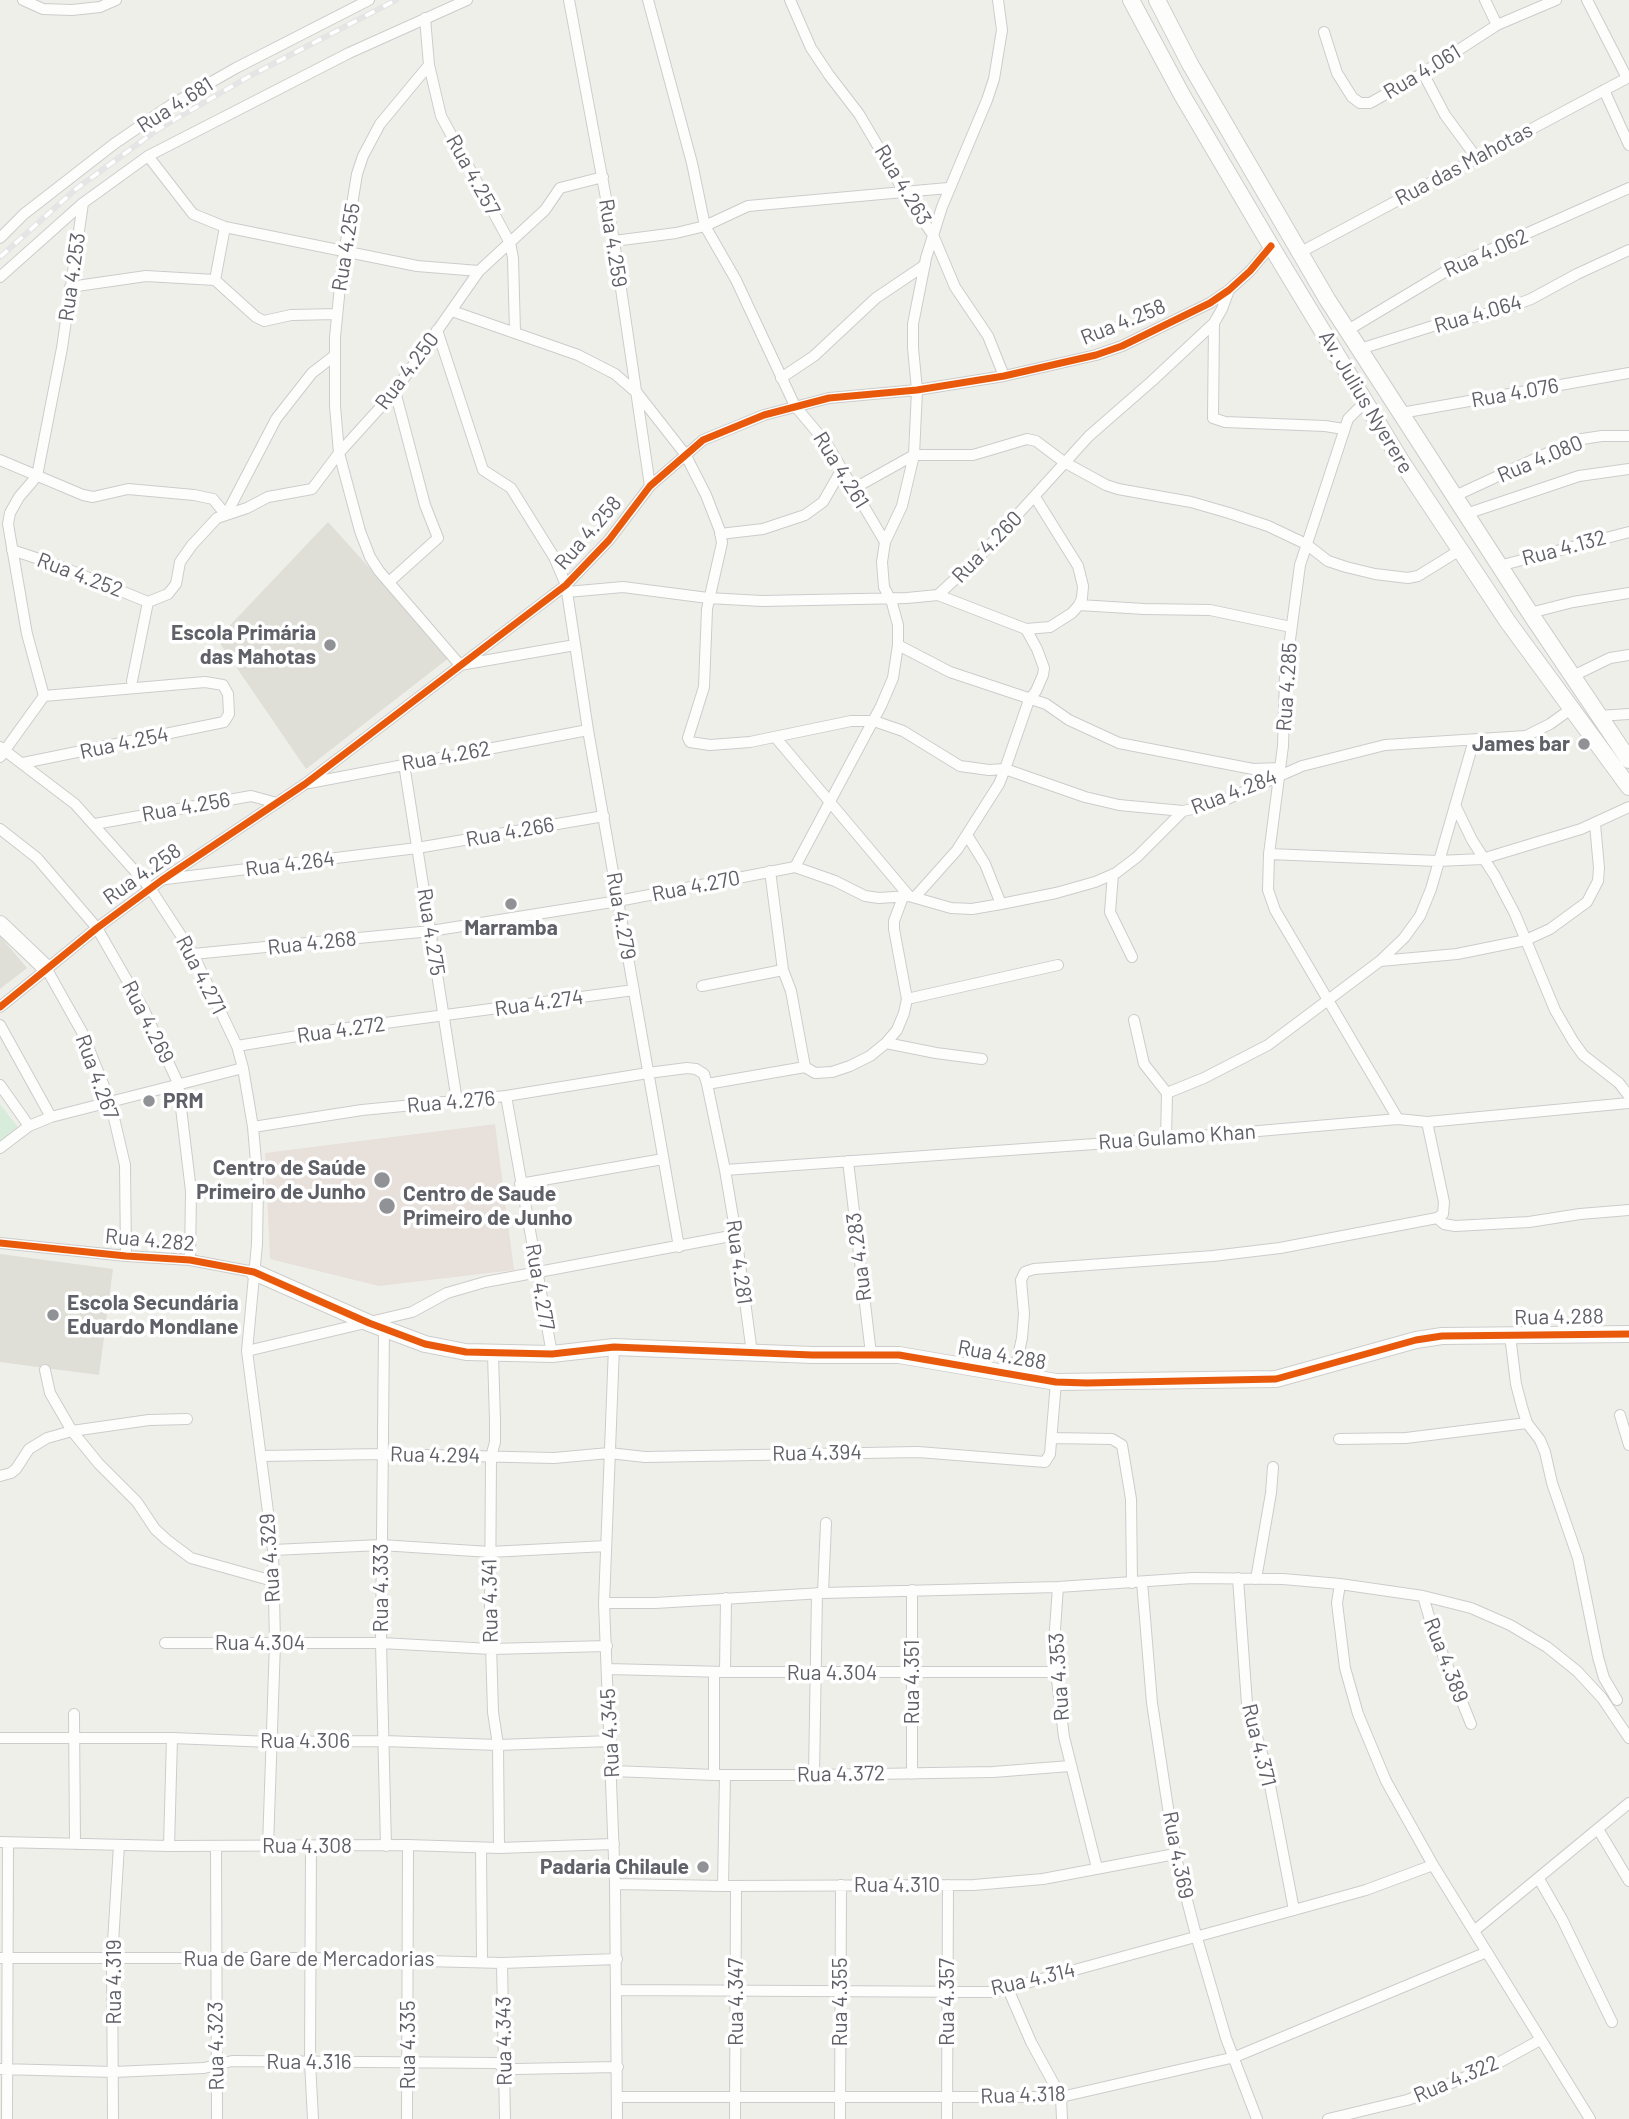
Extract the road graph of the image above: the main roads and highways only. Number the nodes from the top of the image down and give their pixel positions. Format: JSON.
{"nodes":[{"id":1,"x":1131,"y":0,"type":"edge"},
{"id":2,"x":1157,"y":0,"type":"edge"},
{"id":3,"x":1629,"y":760,"type":"edge"},
{"id":4,"x":1629,"y":787,"type":"edge"},
{"id":5,"x":0,"y":924,"type":"edge"},
{"id":6,"x":46,"y":968,"type":"road end"},
{"id":7,"x":254,"y":1272,"type":"road end"},
{"id":8,"x":376,"y":1326,"type":"joint"},
{"id":9,"x":1629,"y":1334,"type":"edge"}],
"edges":[{"from":1,"to":4,"type":"main road","name":"Av. Julius Nyerere"},
{"from":2,"to":3,"type":"main road","name":"Av. Julius Nyerere"},
{"from":5,"to":6,"type":"main road","name":"Rua 4.267"},
{"from":7,"to":8,"type":"main road","name":"Rua 4.282"},
{"from":8,"to":9,"type":"main road","name":"Rua 4.288"}]}
